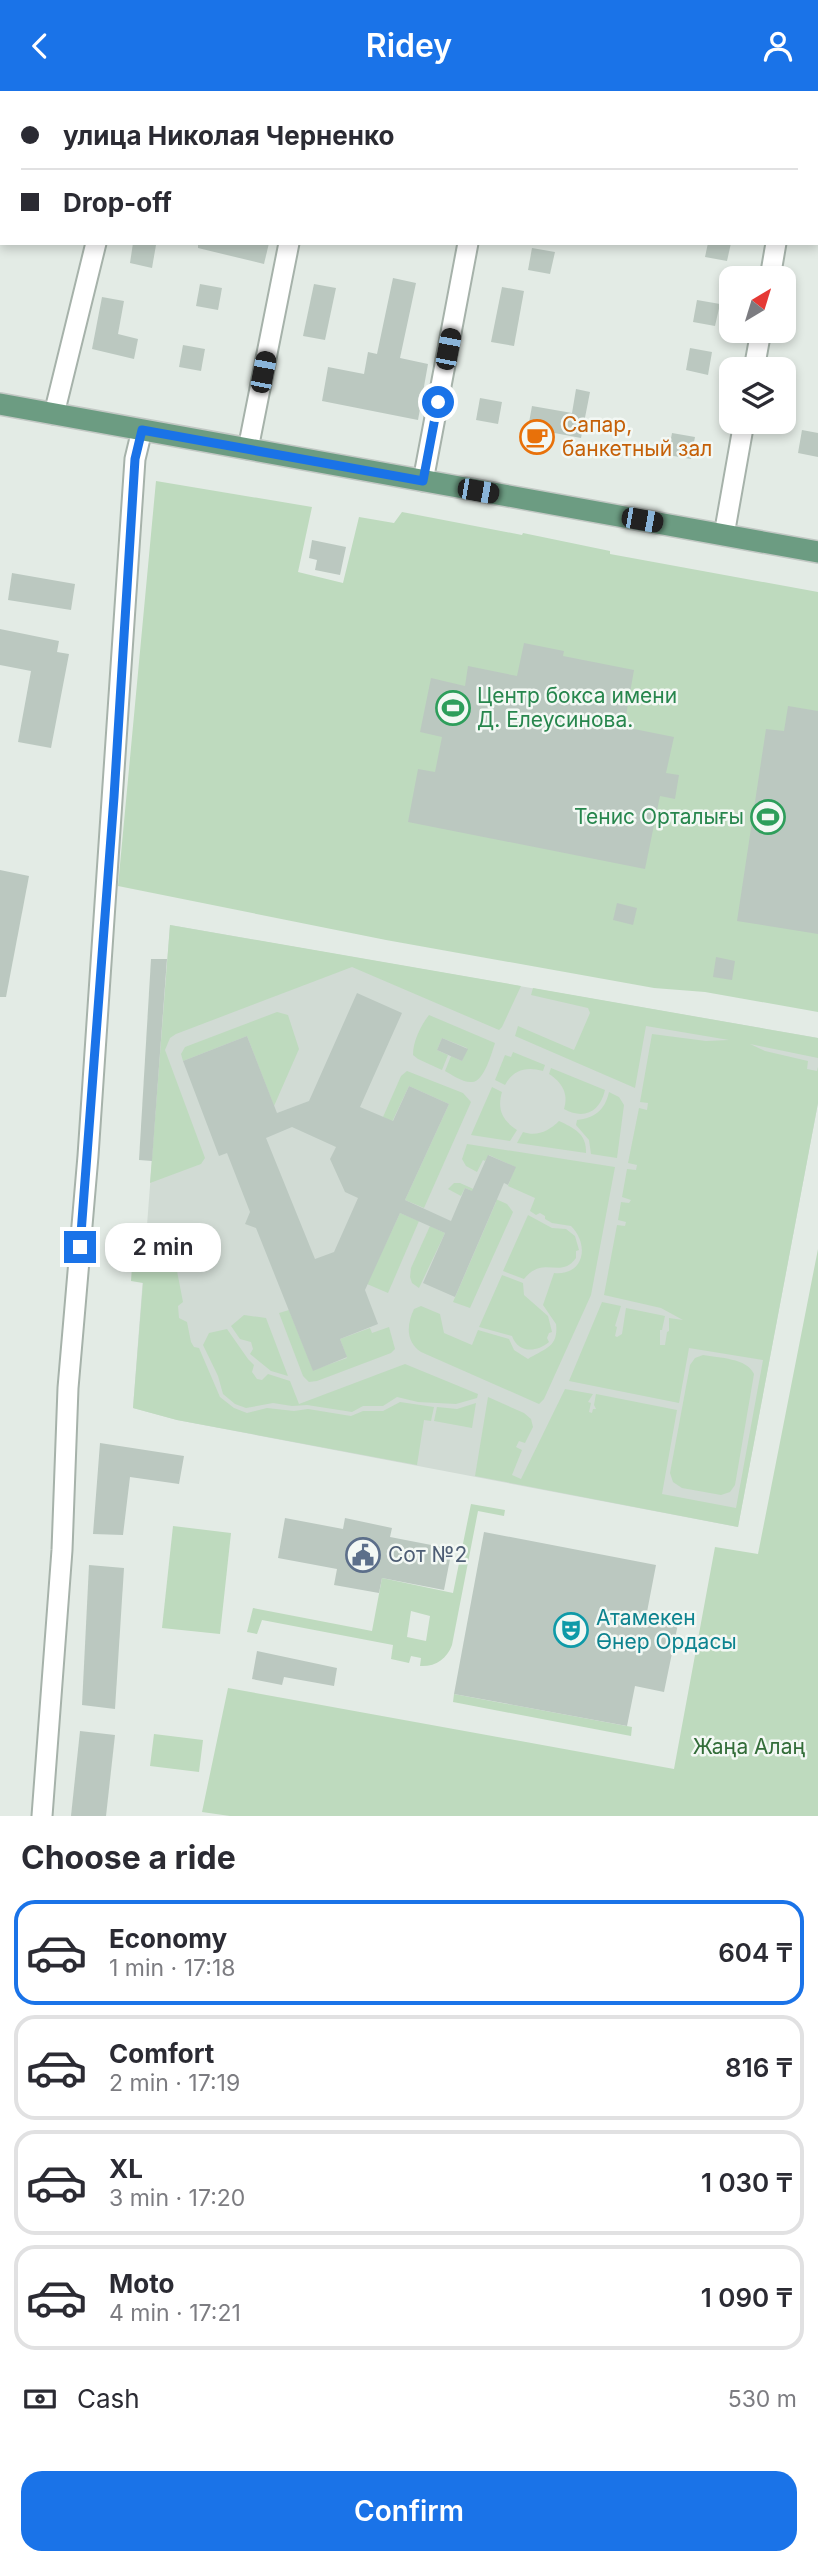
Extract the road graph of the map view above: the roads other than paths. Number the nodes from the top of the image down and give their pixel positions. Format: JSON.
{"nodes":[{"id":1,"x":96,"y":245,"type":"edge"},
{"id":2,"x":289,"y":245,"type":"edge"},
{"id":3,"x":468,"y":245,"type":"edge"},
{"id":4,"x":776,"y":245,"type":"edge"},
{"id":5,"x":772,"y":266,"type":"edge"},
{"id":6,"x":0,"y":404,"type":"edge"},
{"id":7,"x":54,"y":414,"type":"junction"},
{"id":8,"x":142,"y":430,"type":"junction"},
{"id":9,"x":742,"y":434,"type":"edge"},
{"id":10,"x":248,"y":449,"type":"junction"},
{"id":11,"x":423,"y":481,"type":"junction"},
{"id":12,"x":724,"y":535,"type":"junction"},
{"id":13,"x":818,"y":552,"type":"edge"},
{"id":14,"x":42,"y":1816,"type":"edge"}],
"edges":[{"from":1,"to":7,"type":"street"},
{"from":2,"to":10,"type":"street"},
{"from":3,"to":11,"type":"street"},
{"from":4,"to":5,"type":"street"},
{"from":6,"to":7,"type":"main road"},
{"from":7,"to":8,"type":"main road"},
{"from":8,"to":10,"type":"main road"},
{"from":8,"to":14,"type":"street"},
{"from":9,"to":12,"type":"street"},
{"from":10,"to":11,"type":"main road"},
{"from":11,"to":12,"type":"main road"},
{"from":12,"to":13,"type":"main road"}]}
